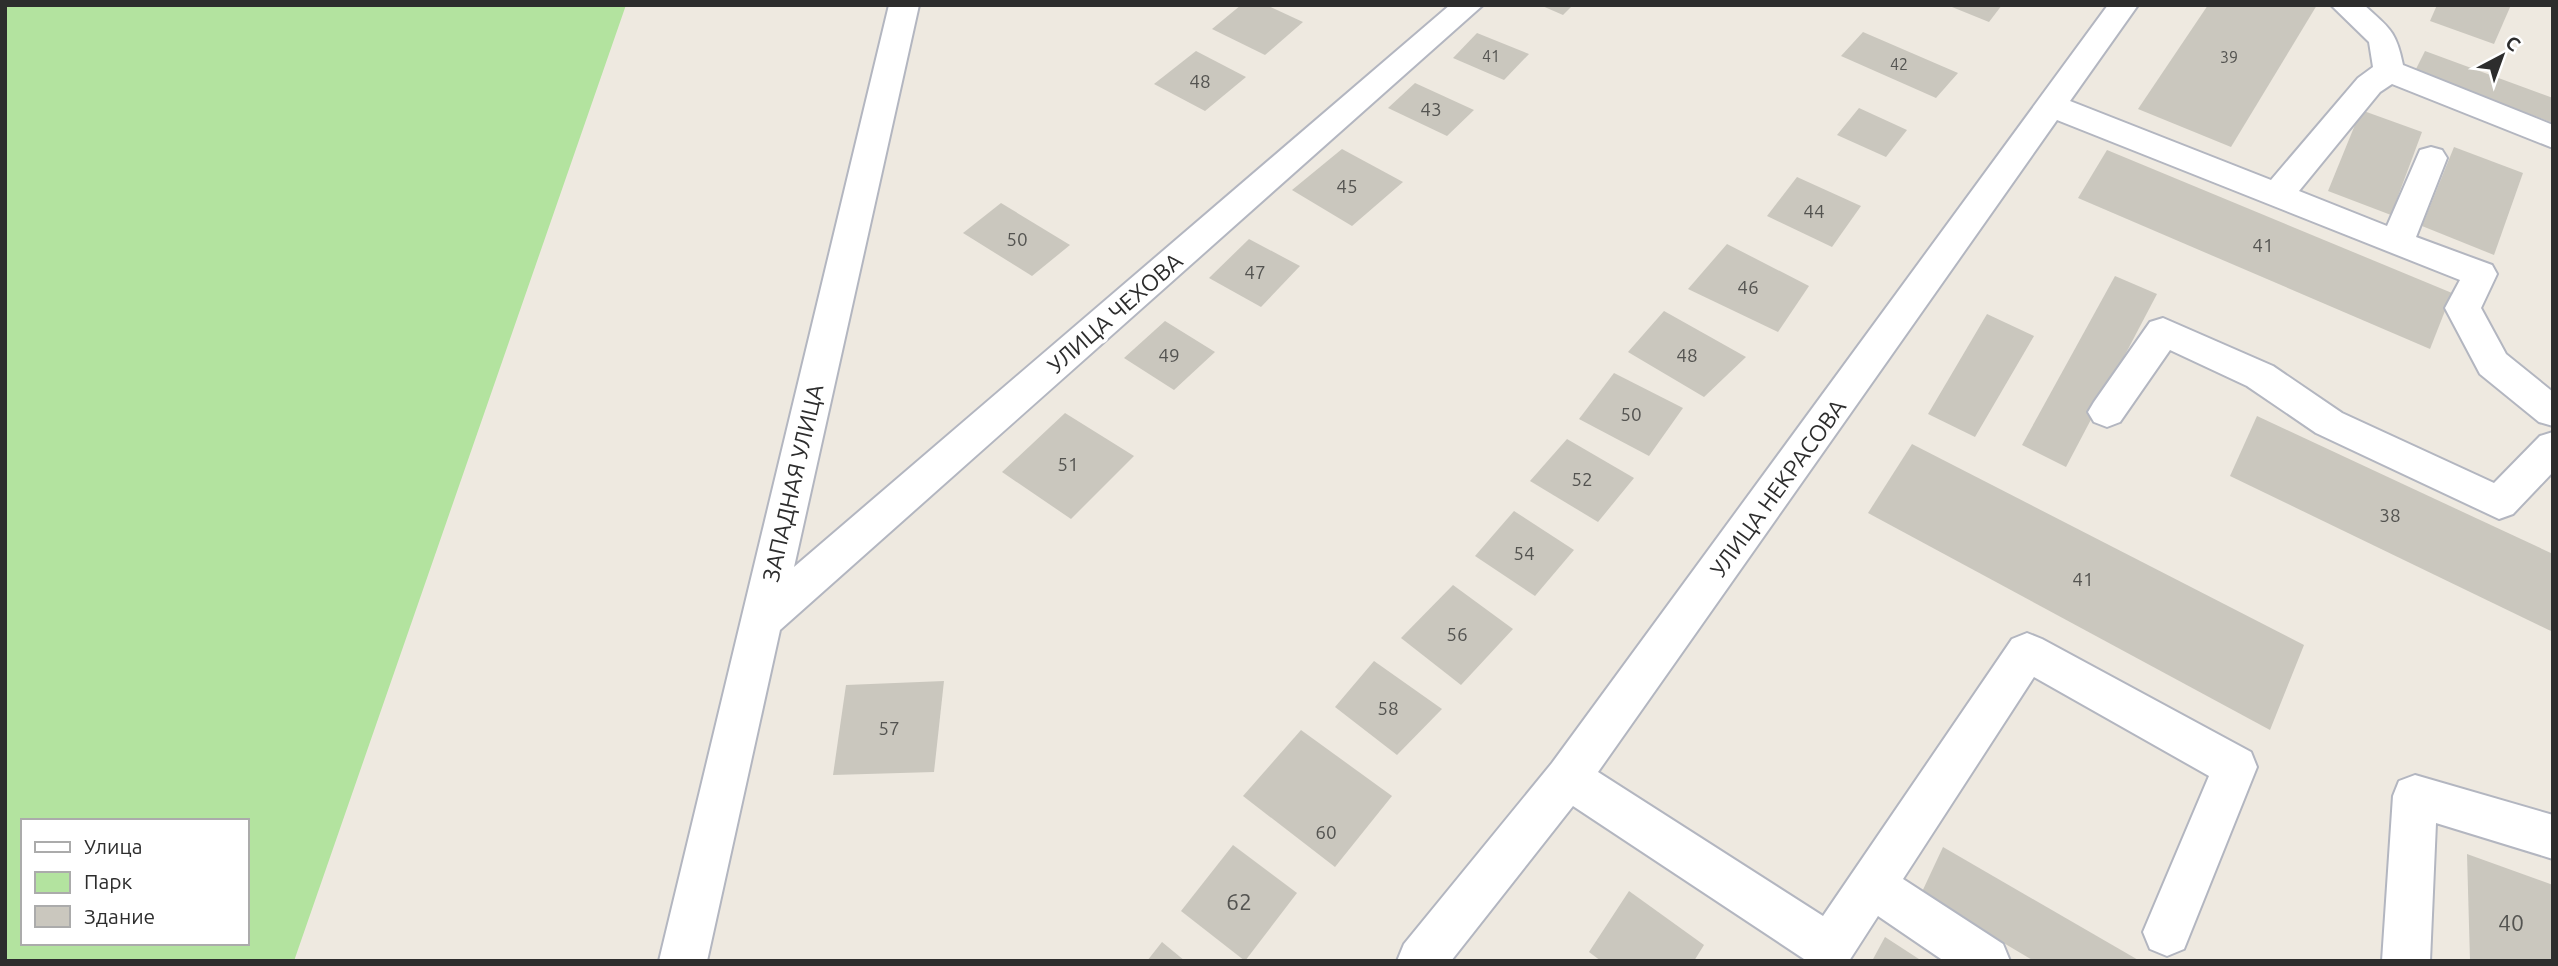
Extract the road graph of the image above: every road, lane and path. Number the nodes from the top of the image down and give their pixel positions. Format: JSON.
{"nodes":[{"id":1,"x":904,"y":5,"type":"edge"},
{"id":2,"x":1468,"y":5,"type":"edge"},
{"id":3,"x":2123,"y":5,"type":"edge"},
{"id":4,"x":2346,"y":5,"type":"edge"},
{"id":5,"x":2389,"y":71,"type":"junction"},
{"id":6,"x":2052,"y":106,"type":"junction"},
{"id":7,"x":2553,"y":137,"type":"edge"},
{"id":8,"x":2431,"y":158,"type":"dead end"},
{"id":9,"x":2276,"y":196,"type":"junction"},
{"id":10,"x":2398,"y":243,"type":"junction"},
{"id":11,"x":2107,"y":412,"type":"dead end"},
{"id":12,"x":2552,"y":422,"type":"edge"},
{"id":13,"x":761,"y":621,"type":"junction"},
{"id":14,"x":1569,"y":778,"type":"junction"},
{"id":15,"x":2553,"y":837,"type":"edge"},
{"id":16,"x":1872,"y":885,"type":"junction"},
{"id":17,"x":2167,"y":932,"type":"dead end"},
{"id":18,"x":683,"y":961,"type":"edge"},
{"id":19,"x":1421,"y":961,"type":"edge"},
{"id":20,"x":1986,"y":961,"type":"edge"},
{"id":21,"x":2406,"y":961,"type":"edge"}],
"edges":[{"from":1,"to":13,"type":"street","name":"ЗАПАДНАЯ УЛИЦА"},
{"from":2,"to":13,"type":"street","name":"УЛИЦА ЧЕХОВА"},
{"from":3,"to":6,"type":"street","name":"УЛИЦА НЕКРАСОВА"},
{"from":4,"to":5,"type":"street"},
{"from":5,"to":7,"type":"street"},
{"from":5,"to":9,"type":"street"},
{"from":6,"to":9,"type":"street"},
{"from":6,"to":14,"type":"street","name":"УЛИЦА НЕКРАСОВА"},
{"from":8,"to":10,"type":"street"},
{"from":9,"to":10,"type":"street"},
{"from":10,"to":12,"type":"street"},
{"from":11,"to":12,"type":"street"},
{"from":13,"to":18,"type":"street","name":"ЗАПАДНАЯ УЛИЦА"},
{"from":14,"to":16,"type":"street"},
{"from":14,"to":19,"type":"street","name":"УЛИЦА НЕКРАСОВА"},
{"from":15,"to":21,"type":"street"},
{"from":16,"to":17,"type":"street"},
{"from":16,"to":20,"type":"street"}]}
